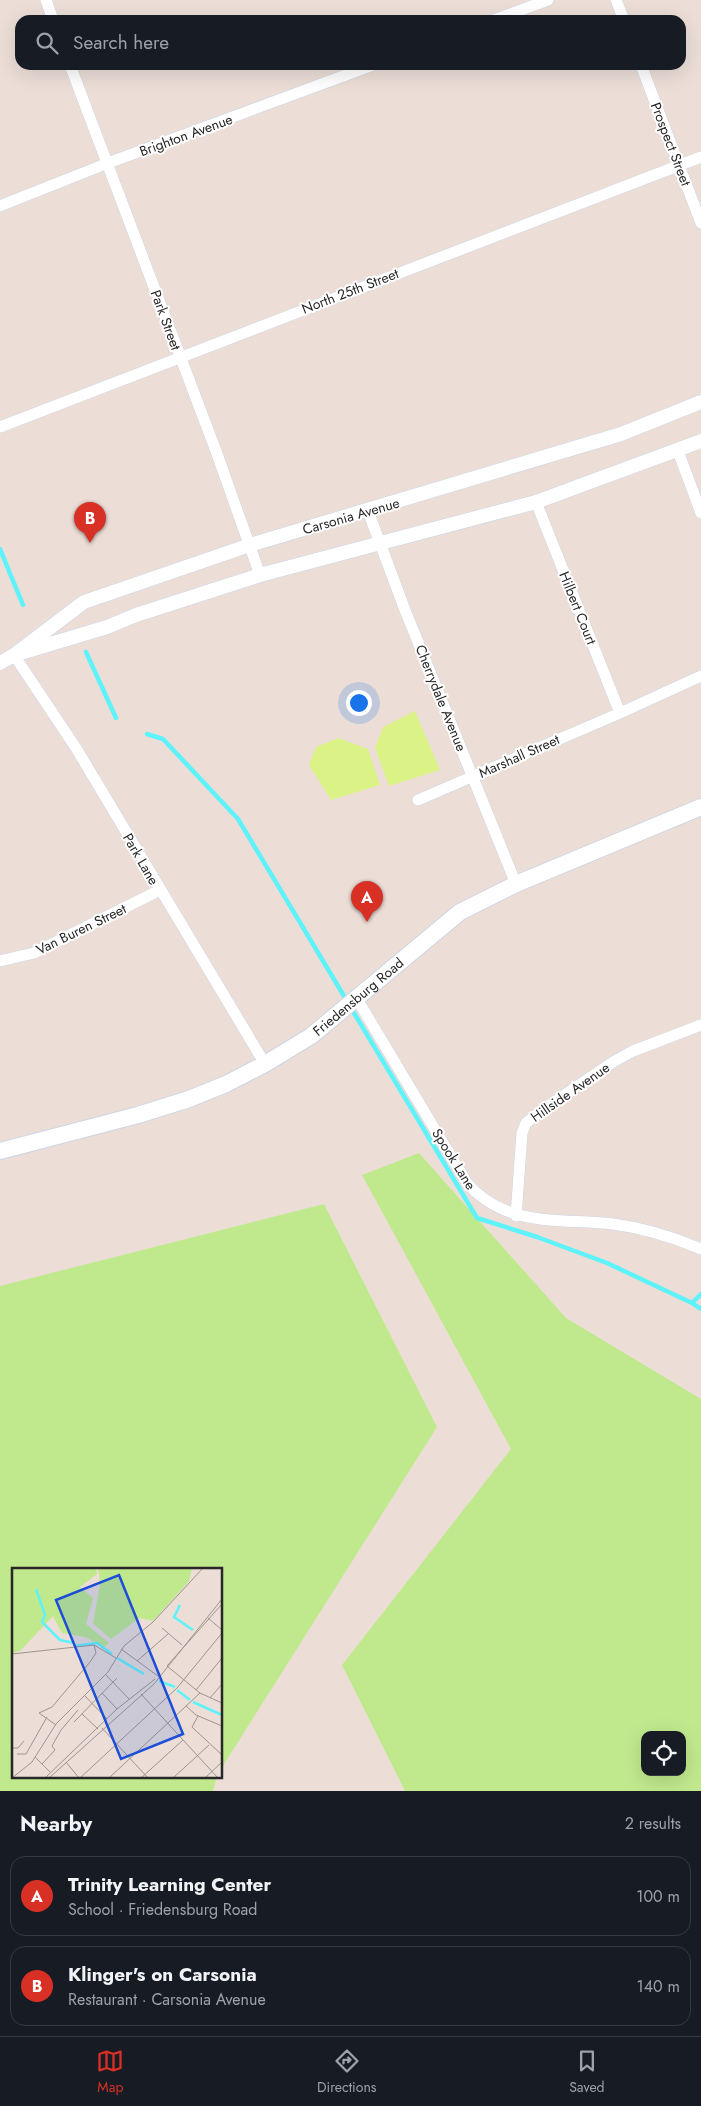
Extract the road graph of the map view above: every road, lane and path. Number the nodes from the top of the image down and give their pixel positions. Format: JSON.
{"nodes":[{"id":1,"x":46,"y":0,"type":"edge"},
{"id":2,"x":548,"y":0,"type":"edge"},
{"id":3,"x":616,"y":0,"type":"edge"},
{"id":4,"x":51,"y":15,"type":"edge"},
{"id":5,"x":508,"y":15,"type":"edge"},
{"id":6,"x":622,"y":15,"type":"edge"},
{"id":7,"x":72,"y":70,"type":"edge"},
{"id":8,"x":359,"y":70,"type":"edge"},
{"id":9,"x":643,"y":70,"type":"edge"},
{"id":10,"x":701,"y":157,"type":"edge"},
{"id":11,"x":108,"y":163,"type":"junction"},
{"id":12,"x":678,"y":166,"type":"junction"},
{"id":13,"x":0,"y":206,"type":"edge"},
{"id":14,"x":701,"y":223,"type":"edge"},
{"id":15,"x":179,"y":357,"type":"junction"},
{"id":16,"x":701,"y":402,"type":"edge"},
{"id":17,"x":0,"y":427,"type":"edge"},
{"id":18,"x":701,"y":441,"type":"edge"},
{"id":19,"x":678,"y":451,"type":"junction"},
{"id":20,"x":536,"y":502,"type":"junction"},
{"id":21,"x":368,"y":511,"type":"junction"},
{"id":22,"x":701,"y":512,"type":"edge"},
{"id":23,"x":380,"y":543,"type":"junction"},
{"id":24,"x":250,"y":545,"type":"junction"},
{"id":25,"x":260,"y":575,"type":"junction"},
{"id":26,"x":14,"y":655,"type":"junction"},
{"id":27,"x":0,"y":663,"type":"edge"},
{"id":28,"x":701,"y":676,"type":"edge"},
{"id":29,"x":620,"y":713,"type":"junction"},
{"id":30,"x":473,"y":776,"type":"junction"},
{"id":31,"x":418,"y":800,"type":"dead end"},
{"id":32,"x":701,"y":807,"type":"edge"},
{"id":33,"x":516,"y":884,"type":"junction"},
{"id":34,"x":160,"y":890,"type":"junction"},
{"id":35,"x":0,"y":962,"type":"edge"},
{"id":36,"x":357,"y":999,"type":"junction"},
{"id":37,"x":701,"y":1025,"type":"edge"},
{"id":38,"x":265,"y":1064,"type":"junction"},
{"id":39,"x":0,"y":1151,"type":"edge"},
{"id":40,"x":516,"y":1216,"type":"junction"},
{"id":41,"x":701,"y":1249,"type":"edge"}],
"edges":[{"from":1,"to":4,"type":"street"},
{"from":2,"to":5,"type":"street"},
{"from":3,"to":6,"type":"street"},
{"from":7,"to":11,"type":"street","name":"Park Street"},
{"from":8,"to":11,"type":"street","name":"Brighton Avenue"},
{"from":9,"to":12,"type":"street","name":"Prospect Street"},
{"from":10,"to":12,"type":"street","name":"North 25th Street"},
{"from":11,"to":13,"type":"street","name":"Brighton Avenue"},
{"from":11,"to":15,"type":"street","name":"Park Street"},
{"from":12,"to":14,"type":"street","name":"Prospect Street"},
{"from":12,"to":15,"type":"street","name":"North 25th Street"},
{"from":15,"to":17,"type":"street","name":"North 25th Street"},
{"from":15,"to":24,"type":"street","name":"Park Street"},
{"from":16,"to":21,"type":"street","name":"Carsonia Avenue"},
{"from":18,"to":19,"type":"street","name":"Carsonia Avenue"},
{"from":19,"to":20,"type":"street","name":"Carsonia Avenue"},
{"from":19,"to":22,"type":"street"},
{"from":20,"to":23,"type":"street","name":"Carsonia Avenue"},
{"from":20,"to":29,"type":"street","name":"Hilbert Court"},
{"from":21,"to":23,"type":"street","name":"Cherrydale Avenue"},
{"from":21,"to":24,"type":"street","name":"Carsonia Avenue"},
{"from":23,"to":25,"type":"street","name":"Carsonia Avenue"},
{"from":23,"to":30,"type":"street","name":"Cherrydale Avenue"},
{"from":24,"to":25,"type":"street","name":"Park Street"},
{"from":24,"to":26,"type":"street","name":"Carsonia Avenue"},
{"from":25,"to":26,"type":"street","name":"Carsonia Avenue"},
{"from":26,"to":27,"type":"street","name":"Carsonia Avenue"},
{"from":26,"to":34,"type":"street","name":"Park Lane"},
{"from":28,"to":29,"type":"street","name":"Marshall Street"},
{"from":29,"to":30,"type":"street","name":"Marshall Street"},
{"from":30,"to":31,"type":"street","name":"Marshall Street"},
{"from":30,"to":33,"type":"street","name":"Cherrydale Avenue"},
{"from":32,"to":33,"type":"main road","name":"Friedensburg Road"},
{"from":33,"to":36,"type":"main road","name":"Friedensburg Road"},
{"from":34,"to":35,"type":"street","name":"Van Buren Street"},
{"from":34,"to":38,"type":"street","name":"Park Lane"},
{"from":36,"to":38,"type":"main road","name":"Friedensburg Road"},
{"from":36,"to":40,"type":"street","name":"Spook Lane"},
{"from":37,"to":40,"type":"street","name":"Hillside Avenue"},
{"from":38,"to":39,"type":"main road","name":"Friedensburg Road"},
{"from":40,"to":41,"type":"street","name":"Spook Lane"}]}
